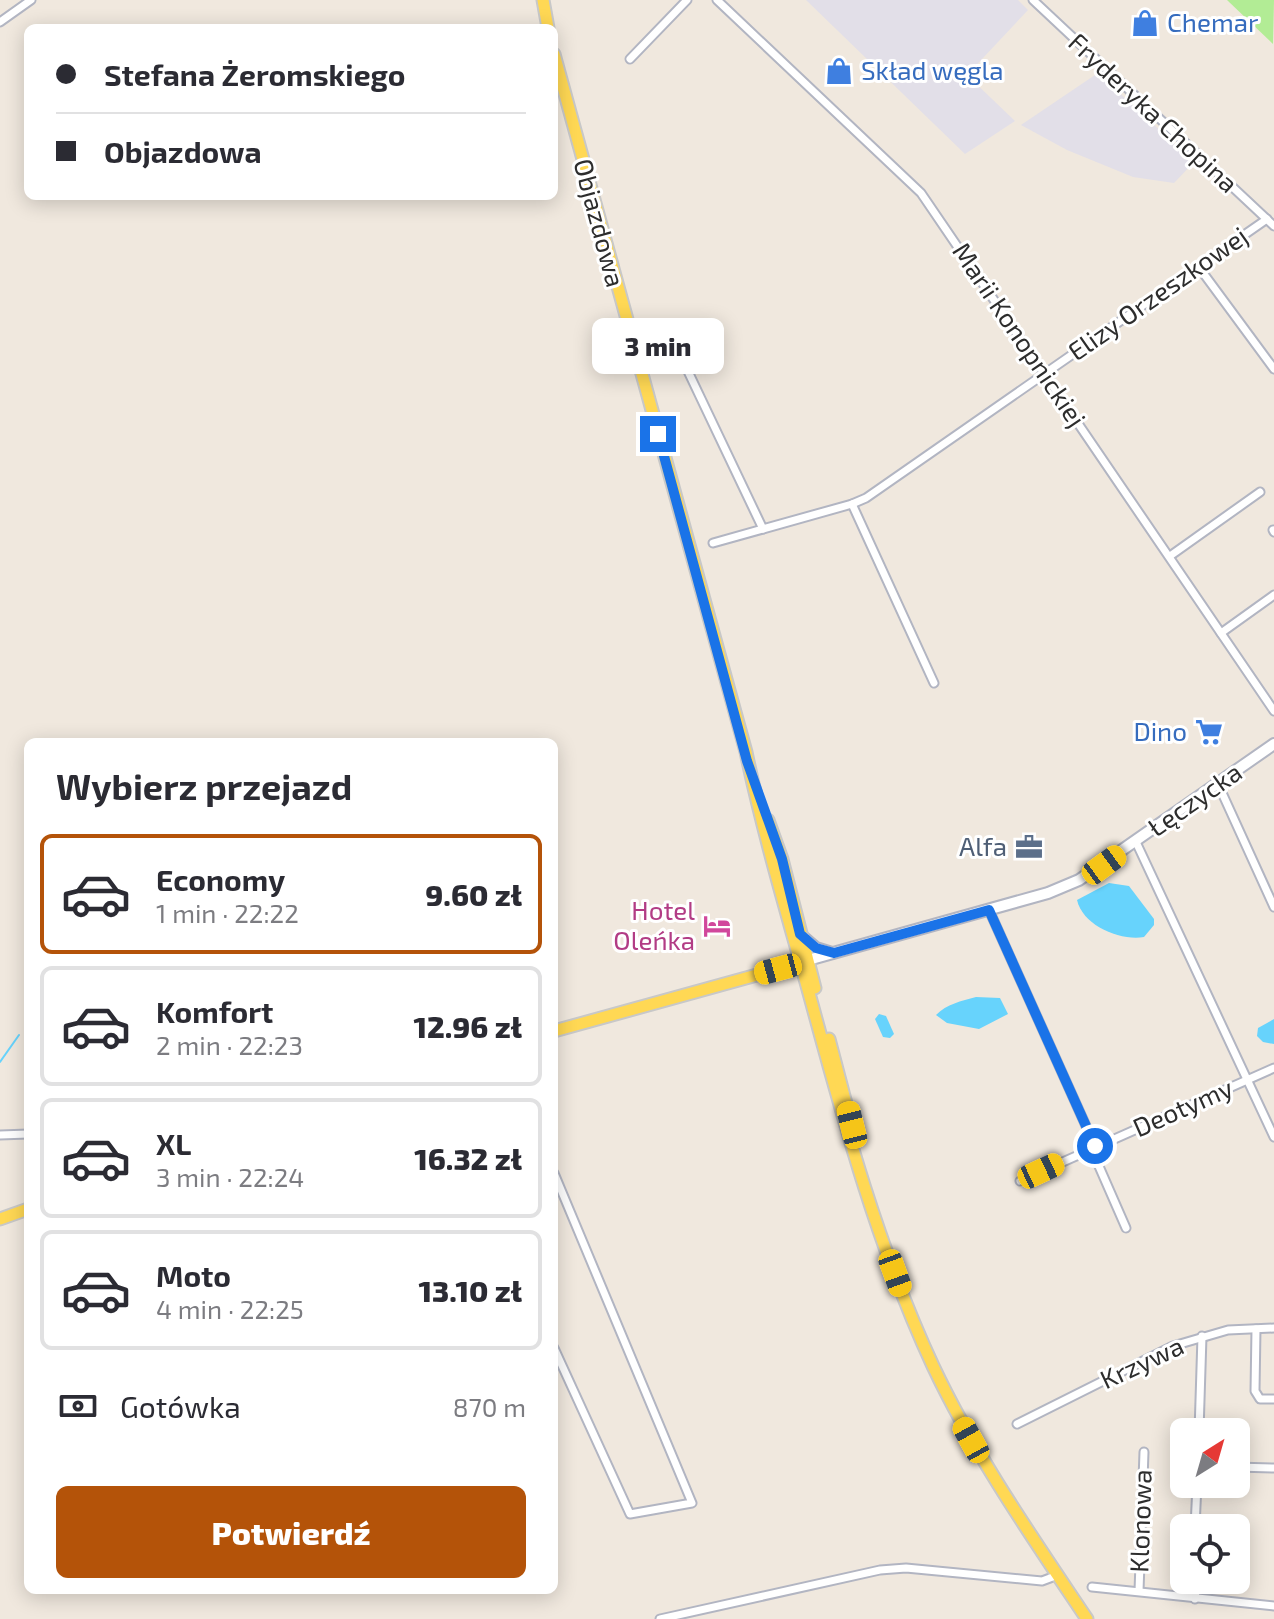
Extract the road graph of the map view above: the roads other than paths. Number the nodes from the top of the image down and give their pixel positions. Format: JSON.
{"nodes":[{"id":1,"x":31,"y":0,"type":"edge"},
{"id":2,"x":543,"y":0,"type":"edge"},
{"id":3,"x":687,"y":0,"type":"edge"},
{"id":4,"x":717,"y":0,"type":"edge"},
{"id":5,"x":1033,"y":0,"type":"edge"},
{"id":6,"x":0,"y":22,"type":"edge"},
{"id":7,"x":547,"y":24,"type":"edge"},
{"id":8,"x":630,"y":59,"type":"dead end"},
{"id":9,"x":558,"y":69,"type":"edge"},
{"id":10,"x":1267,"y":219,"type":"junction"},
{"id":11,"x":1274,"y":226,"type":"edge"},
{"id":12,"x":1198,"y":266,"type":"junction"},
{"id":13,"x":685,"y":365,"type":"dead end"},
{"id":14,"x":1274,"y":369,"type":"edge"},
{"id":15,"x":1045,"y":373,"type":"junction"},
{"id":16,"x":1260,"y":491,"type":"dead end"},
{"id":17,"x":852,"y":504,"type":"junction"},
{"id":18,"x":763,"y":529,"type":"junction"},
{"id":19,"x":713,"y":543,"type":"dead end"},
{"id":20,"x":1170,"y":556,"type":"junction"},
{"id":21,"x":1274,"y":595,"type":"edge"},
{"id":22,"x":1221,"y":633,"type":"junction"},
{"id":23,"x":934,"y":683,"type":"dead end"},
{"id":24,"x":1274,"y":711,"type":"edge"},
{"id":25,"x":1274,"y":744,"type":"edge"},
{"id":26,"x":747,"y":761,"type":"junction"},
{"id":27,"x":1218,"y":784,"type":"junction"},
{"id":28,"x":1136,"y":842,"type":"junction"},
{"id":29,"x":1274,"y":907,"type":"edge"},
{"id":30,"x":989,"y":910,"type":"junction"},
{"id":31,"x":800,"y":934,"type":"junction"},
{"id":32,"x":834,"y":953,"type":"junction"},
{"id":33,"x":804,"y":962,"type":"junction"},
{"id":34,"x":558,"y":1030,"type":"edge"},
{"id":35,"x":1274,"y":1068,"type":"edge"},
{"id":36,"x":1247,"y":1080,"type":"junction"},
{"id":37,"x":24,"y":1134,"type":"edge"},
{"id":38,"x":0,"y":1135,"type":"edge"},
{"id":39,"x":1274,"y":1137,"type":"edge"},
{"id":40,"x":1093,"y":1147,"type":"junction"},
{"id":41,"x":1020,"y":1181,"type":"dead end"},
{"id":42,"x":558,"y":1183,"type":"edge"},
{"id":43,"x":24,"y":1210,"type":"edge"},
{"id":44,"x":0,"y":1219,"type":"edge"},
{"id":45,"x":1126,"y":1228,"type":"dead end"},
{"id":46,"x":1274,"y":1328,"type":"edge"},
{"id":47,"x":1256,"y":1329,"type":"junction"},
{"id":48,"x":1202,"y":1336,"type":"junction"},
{"id":49,"x":558,"y":1357,"type":"edge"},
{"id":50,"x":1274,"y":1399,"type":"edge"},
{"id":51,"x":1199,"y":1418,"type":"edge"},
{"id":52,"x":1017,"y":1424,"type":"dead end"},
{"id":53,"x":1144,"y":1452,"type":"dead end"},
{"id":54,"x":1250,"y":1467,"type":"edge"},
{"id":55,"x":1274,"y":1468,"type":"edge"},
{"id":56,"x":1058,"y":1575,"type":"junction"},
{"id":57,"x":1092,"y":1587,"type":"dead end"},
{"id":58,"x":1139,"y":1591,"type":"junction"},
{"id":59,"x":1196,"y":1594,"type":"edge"},
{"id":60,"x":1195,"y":1599,"type":"junction"},
{"id":61,"x":1274,"y":1606,"type":"edge"},
{"id":62,"x":660,"y":1619,"type":"edge"},
{"id":63,"x":1087,"y":1619,"type":"edge"}],
"edges":[{"from":1,"to":6,"type":"street"},
{"from":2,"to":7,"type":"main road"},
{"from":3,"to":8,"type":"street"},
{"from":4,"to":15,"type":"street","name":"Marii Konopnickiej"},
{"from":5,"to":10,"type":"street","name":"Fryderyka Chopina"},
{"from":9,"to":26,"type":"main road","name":"Objazdowa"},
{"from":10,"to":11,"type":"street","name":"Fryderyka Chopina"},
{"from":10,"to":12,"type":"street","name":"Elizy Orzeszkowej"},
{"from":12,"to":14,"type":"street"},
{"from":12,"to":15,"type":"street","name":"Elizy Orzeszkowej"},
{"from":13,"to":18,"type":"street"},
{"from":15,"to":17,"type":"street","name":"Elizy Orzeszkowej"},
{"from":15,"to":20,"type":"street","name":"Marii Konopnickiej"},
{"from":16,"to":20,"type":"street"},
{"from":17,"to":18,"type":"street","name":"Elizy Orzeszkowej"},
{"from":17,"to":23,"type":"street"},
{"from":18,"to":19,"type":"street","name":"Elizy Orzeszkowej"},
{"from":20,"to":22,"type":"street","name":"Marii Konopnickiej"},
{"from":21,"to":22,"type":"street"},
{"from":22,"to":24,"type":"street","name":"Marii Konopnickiej"},
{"from":25,"to":27,"type":"street","name":"Łęczycka"},
{"from":26,"to":31,"type":"main road","name":"Objazdowa"},
{"from":26,"to":33,"type":"main road","name":"Objazdowa"},
{"from":27,"to":28,"type":"street","name":"Łęczycka"},
{"from":27,"to":29,"type":"street"},
{"from":28,"to":30,"type":"street","name":"Łęczycka"},
{"from":28,"to":36,"type":"street"},
{"from":30,"to":32,"type":"street","name":"Łęczycka"},
{"from":30,"to":40,"type":"street"},
{"from":31,"to":32,"type":"street"},
{"from":31,"to":33,"type":"main road","name":"Objazdowa"},
{"from":32,"to":33,"type":"street","name":"Łęczycka"},
{"from":33,"to":34,"type":"main road"},
{"from":33,"to":56,"type":"main road","name":"Objazdowa"},
{"from":35,"to":36,"type":"street","name":"Deotymy"},
{"from":36,"to":39,"type":"street"},
{"from":36,"to":40,"type":"street","name":"Deotymy"},
{"from":37,"to":38,"type":"street"},
{"from":40,"to":41,"type":"street","name":"Deotymy"},
{"from":40,"to":45,"type":"street"},
{"from":42,"to":49,"type":"street"},
{"from":43,"to":44,"type":"main road"},
{"from":46,"to":47,"type":"street","name":"Krzywa"},
{"from":47,"to":48,"type":"street","name":"Krzywa"},
{"from":47,"to":50,"type":"street"},
{"from":48,"to":51,"type":"street"},
{"from":48,"to":52,"type":"street","name":"Krzywa"},
{"from":53,"to":58,"type":"street","name":"Klonowa"},
{"from":54,"to":55,"type":"street"},
{"from":56,"to":62,"type":"street"},
{"from":56,"to":63,"type":"main road","name":"Objazdowa"},
{"from":57,"to":58,"type":"street"},
{"from":58,"to":60,"type":"street"},
{"from":59,"to":60,"type":"street"},
{"from":60,"to":61,"type":"street"}]}
